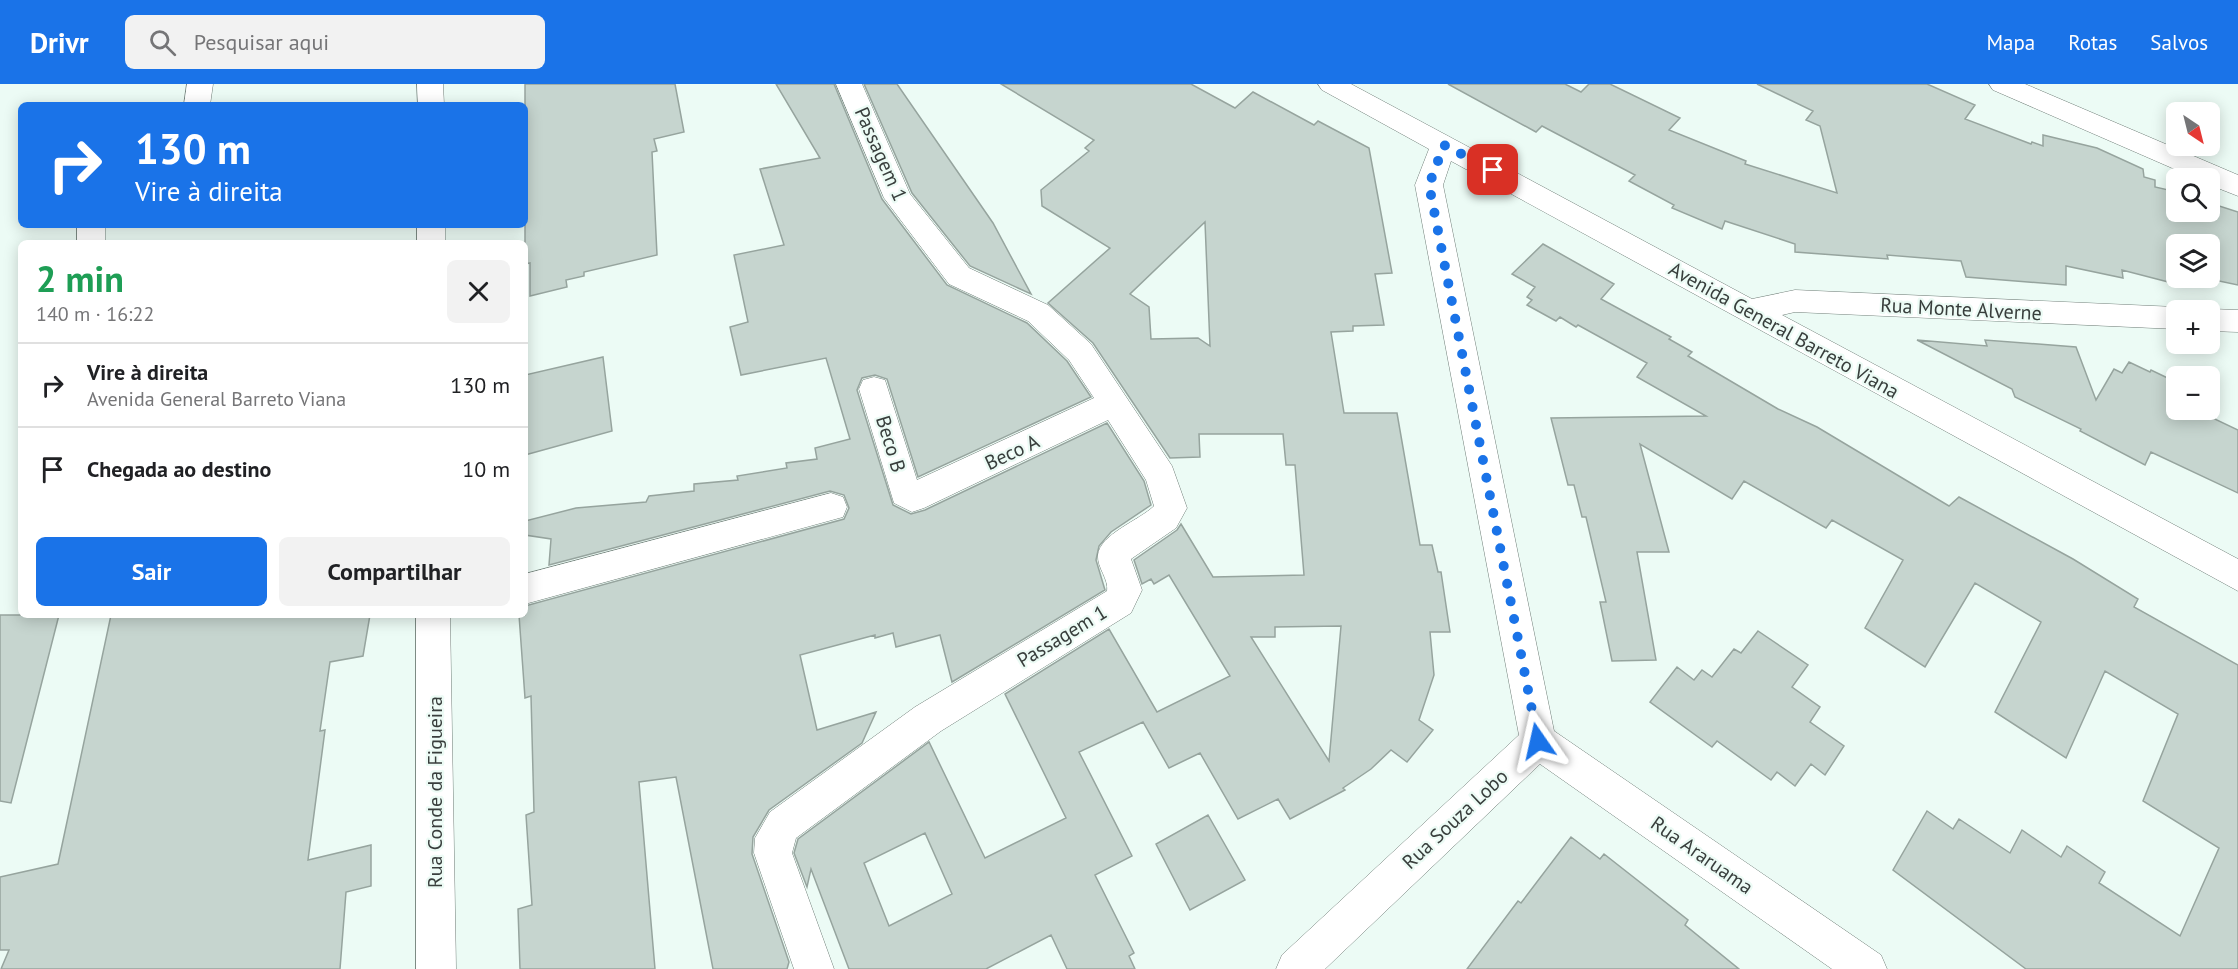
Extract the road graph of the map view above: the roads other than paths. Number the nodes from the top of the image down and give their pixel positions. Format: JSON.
{"nodes":[{"id":1,"x":200,"y":84,"type":"edge"},
{"id":2,"x":430,"y":84,"type":"edge"},
{"id":3,"x":849,"y":84,"type":"edge"},
{"id":4,"x":1331,"y":84,"type":"edge"},
{"id":5,"x":2002,"y":84,"type":"edge"},
{"id":6,"x":197,"y":102,"type":"edge"},
{"id":7,"x":431,"y":102,"type":"edge"},
{"id":8,"x":1444,"y":145,"type":"junction"},
{"id":9,"x":2238,"y":186,"type":"edge"},
{"id":10,"x":1747,"y":311,"type":"junction"},
{"id":11,"x":2166,"y":318,"type":"edge"},
{"id":12,"x":2220,"y":320,"type":"edge"},
{"id":13,"x":2238,"y":321,"type":"edge"},
{"id":14,"x":874,"y":389,"type":"dead end"},
{"id":15,"x":1114,"y":403,"type":"junction"},
{"id":16,"x":909,"y":498,"type":"joint"},
{"id":17,"x":831,"y":507,"type":"dead end"},
{"id":18,"x":2238,"y":576,"type":"edge"},
{"id":19,"x":528,"y":588,"type":"edge"},
{"id":20,"x":434,"y":618,"type":"edge"},
{"id":21,"x":1538,"y":741,"type":"junction"},
{"id":22,"x":436,"y":969,"type":"edge"},
{"id":23,"x":814,"y":969,"type":"edge"},
{"id":24,"x":1296,"y":969,"type":"edge"},
{"id":25,"x":1867,"y":969,"type":"edge"}],
"edges":[{"from":1,"to":6,"type":"street"},
{"from":2,"to":7,"type":"street"},
{"from":3,"to":15,"type":"street","name":"Passagem 1"},
{"from":4,"to":8,"type":"street","name":"Avenida General Barreto Viana"},
{"from":5,"to":9,"type":"street"},
{"from":8,"to":10,"type":"street","name":"Avenida General Barreto Viana"},
{"from":8,"to":21,"type":"street"},
{"from":10,"to":11,"type":"street","name":"Rua Monte Alverne"},
{"from":10,"to":18,"type":"street","name":"Avenida General Barreto Viana"},
{"from":12,"to":13,"type":"street"},
{"from":14,"to":16,"type":"street","name":"Beco B"},
{"from":15,"to":16,"type":"street","name":"Beco A"},
{"from":15,"to":23,"type":"street","name":"Passagem 1"},
{"from":17,"to":19,"type":"street"},
{"from":20,"to":22,"type":"street","name":"Rua Conde da Figueira"},
{"from":21,"to":24,"type":"street","name":"Rua Souza Lobo"},
{"from":21,"to":25,"type":"street","name":"Rua Araruama"}]}
